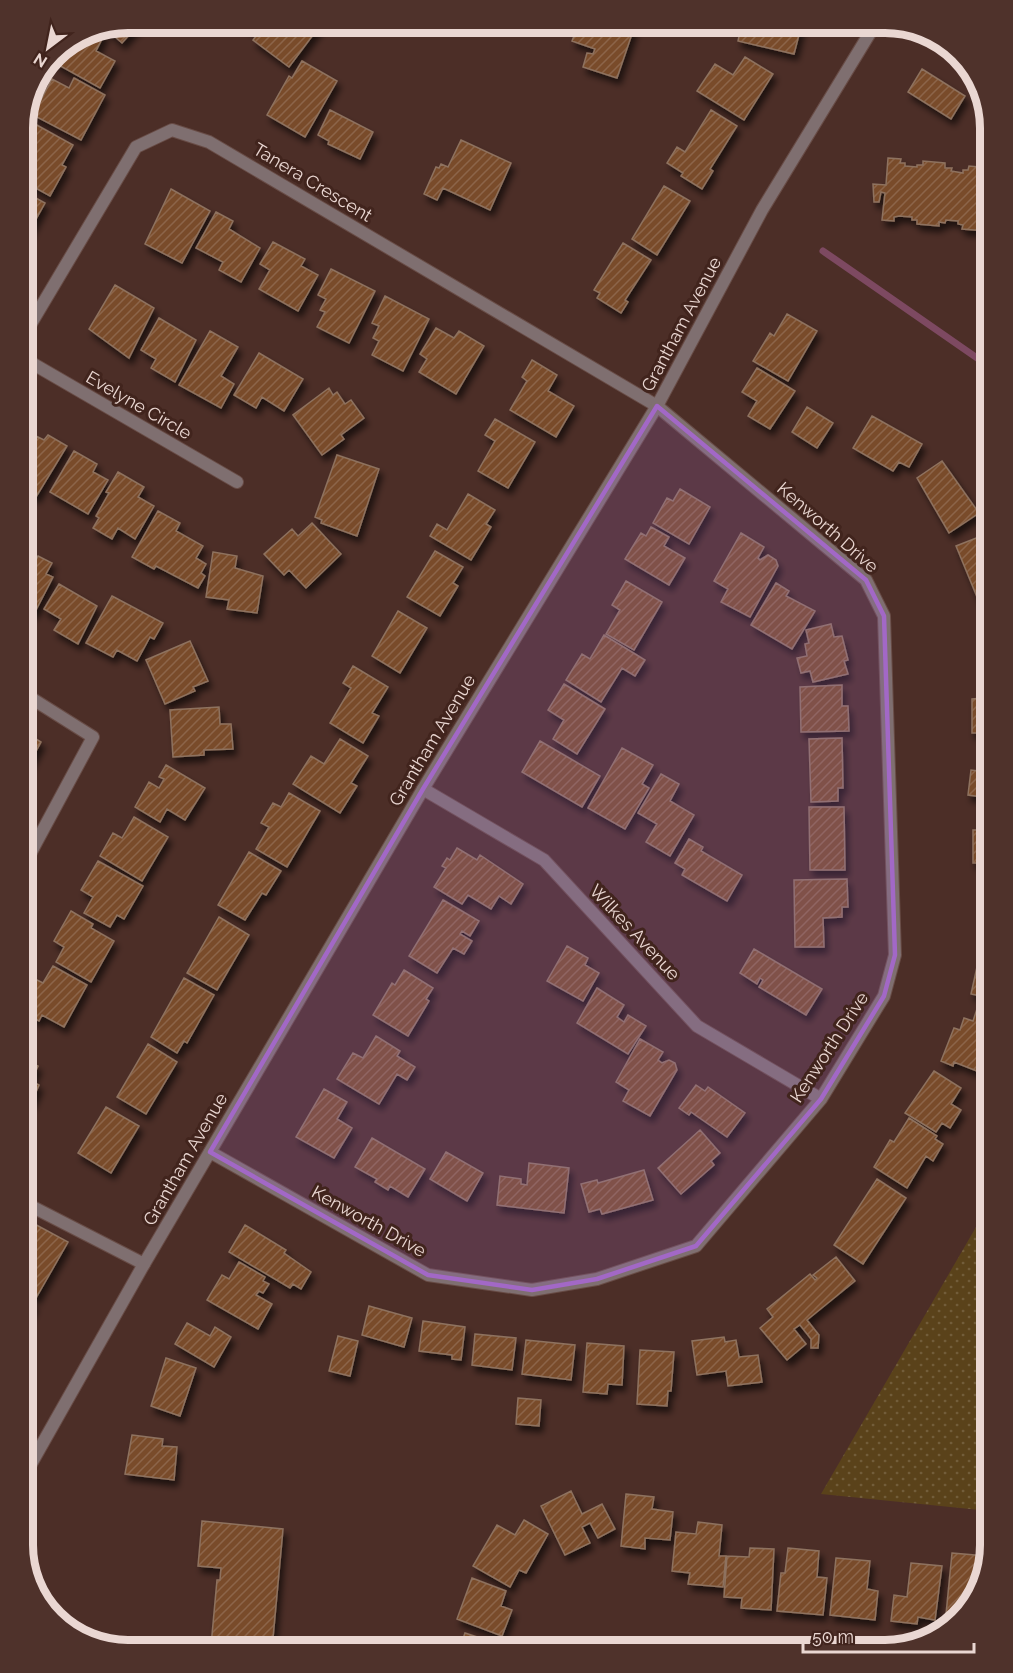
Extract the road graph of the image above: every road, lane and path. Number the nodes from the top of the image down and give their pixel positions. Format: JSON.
{"nodes":[{"id":1,"x":870,"y":33,"type":"edge"},
{"id":2,"x":33,"y":320,"type":"edge"},
{"id":3,"x":33,"y":364,"type":"edge"},
{"id":4,"x":657,"y":406,"type":"junction"},
{"id":5,"x":237,"y":482,"type":"dead end"},
{"id":6,"x":33,"y":699,"type":"edge"},
{"id":7,"x":423,"y":789,"type":"junction"},
{"id":8,"x":33,"y":848,"type":"edge"},
{"id":9,"x":821,"y":1099,"type":"junction"},
{"id":10,"x":210,"y":1152,"type":"junction"},
{"id":11,"x":33,"y":1208,"type":"edge"},
{"id":12,"x":144,"y":1264,"type":"junction"},
{"id":13,"x":33,"y":1459,"type":"edge"}],
"edges":[{"from":1,"to":4,"type":"street","name":"Grantham Avenue"},
{"from":2,"to":4,"type":"street","name":"Tanera Crescent"},
{"from":3,"to":5,"type":"street","name":"Evelyne Circle"},
{"from":4,"to":7,"type":"street","name":"Grantham Avenue"},
{"from":4,"to":9,"type":"street","name":"Kenworth Drive"},
{"from":6,"to":8,"type":"street"},
{"from":7,"to":9,"type":"street","name":"Wilkes Avenue"},
{"from":7,"to":10,"type":"street","name":"Grantham Avenue"},
{"from":9,"to":10,"type":"street","name":"Kenworth Drive"},
{"from":10,"to":12,"type":"street","name":"Grantham Avenue"},
{"from":11,"to":12,"type":"street"},
{"from":12,"to":13,"type":"street","name":"Grantham Avenue"}]}
